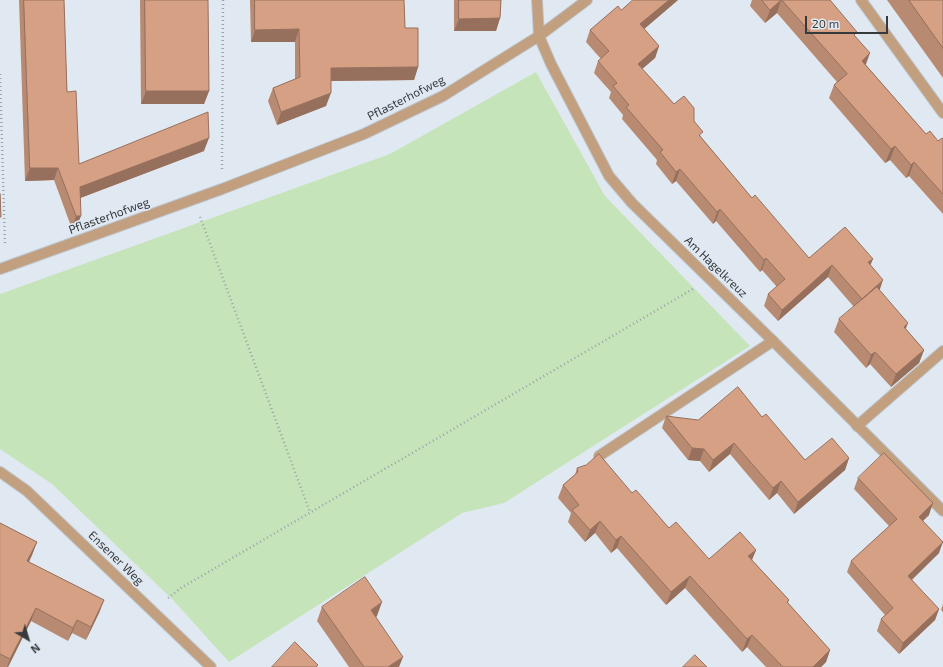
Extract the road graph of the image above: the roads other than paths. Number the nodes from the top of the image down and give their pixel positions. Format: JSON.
{"nodes":[{"id":1,"x":537,"y":0,"type":"edge"},
{"id":2,"x":587,"y":0,"type":"edge"},
{"id":3,"x":861,"y":0,"type":"edge"},
{"id":4,"x":539,"y":36,"type":"junction"},
{"id":5,"x":943,"y":113,"type":"edge"},
{"id":6,"x":3,"y":268,"type":"edge"},
{"id":7,"x":773,"y":341,"type":"junction"},
{"id":8,"x":943,"y":351,"type":"edge"},
{"id":9,"x":857,"y":426,"type":"junction"},
{"id":10,"x":599,"y":456,"type":"edge"},
{"id":11,"x":0,"y":472,"type":"edge"},
{"id":12,"x":943,"y":512,"type":"edge"},
{"id":13,"x":211,"y":667,"type":"edge"}],
"edges":[{"from":1,"to":4,"type":"street","name":"Am Hagelkreuz"},
{"from":2,"to":4,"type":"street","name":"Pflasterhofweg"},
{"from":3,"to":5,"type":"street"},
{"from":4,"to":6,"type":"street","name":"Pflasterhofweg"},
{"from":4,"to":7,"type":"street","name":"Am Hagelkreuz"},
{"from":7,"to":9,"type":"street","name":"Am Hagelkreuz"},
{"from":7,"to":10,"type":"street"},
{"from":8,"to":9,"type":"street"},
{"from":9,"to":12,"type":"street","name":"Am Hagelkreuz"},
{"from":11,"to":13,"type":"street","name":"Ensener Weg"}]}
